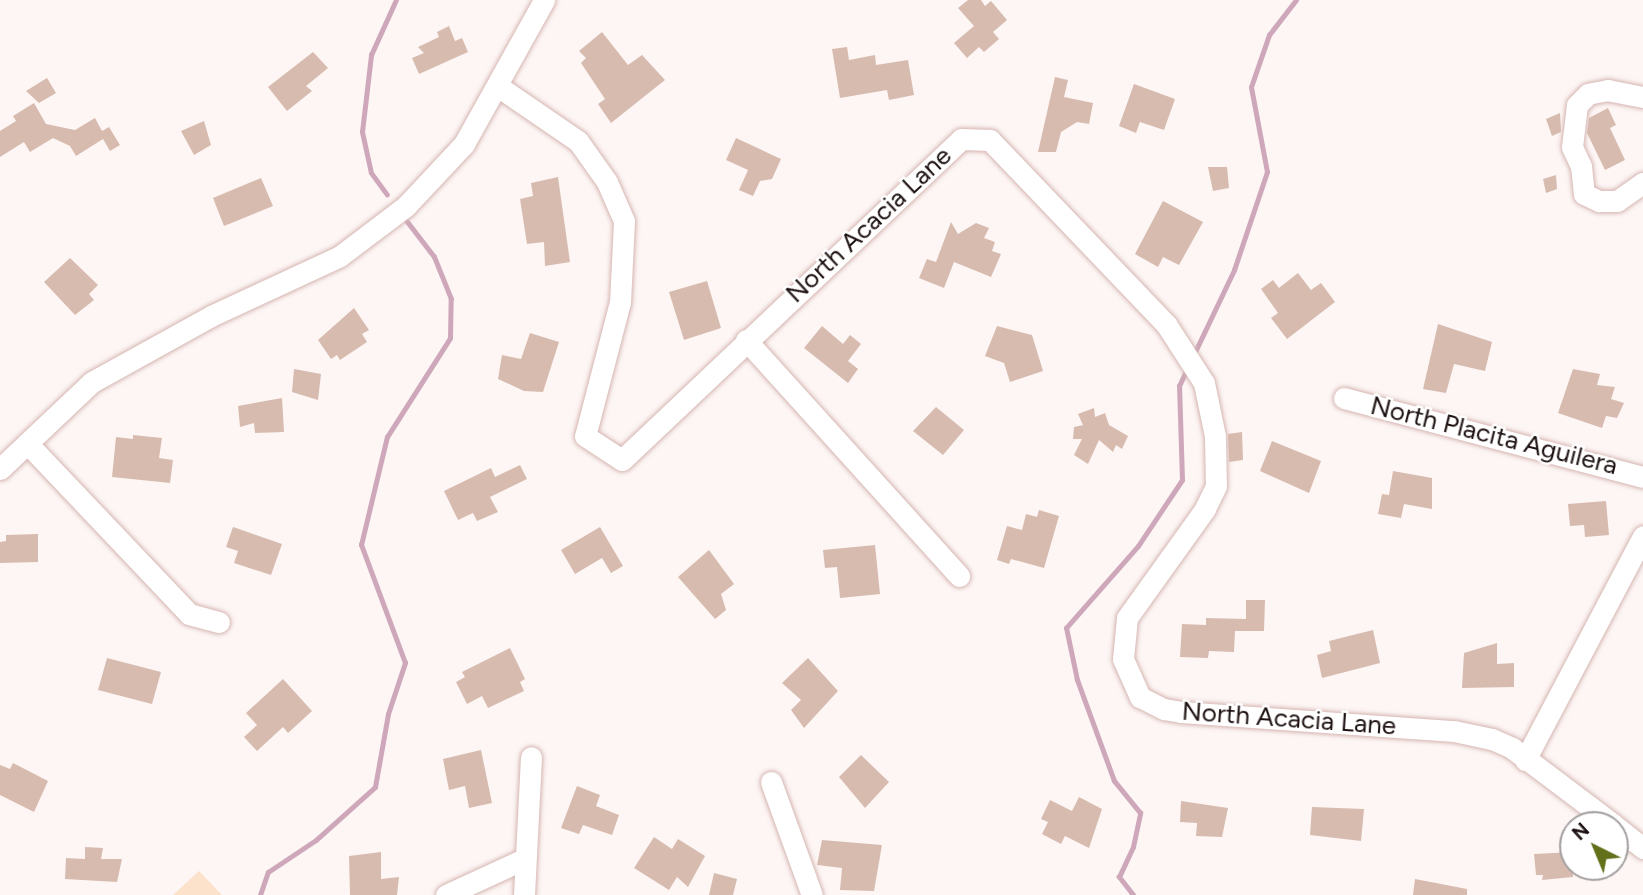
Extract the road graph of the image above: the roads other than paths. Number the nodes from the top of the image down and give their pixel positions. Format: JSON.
{"nodes":[{"id":1,"x":544,"y":0,"type":"edge"},
{"id":2,"x":499,"y":87,"type":"junction"},
{"id":3,"x":1643,"y":97,"type":"edge"},
{"id":4,"x":1643,"y":183,"type":"edge"},
{"id":5,"x":746,"y":340,"type":"junction"},
{"id":6,"x":1344,"y":398,"type":"dead end"},
{"id":7,"x":27,"y":443,"type":"junction"},
{"id":8,"x":0,"y":469,"type":"edge"},
{"id":9,"x":1643,"y":477,"type":"edge"},
{"id":10,"x":1643,"y":536,"type":"edge"},
{"id":11,"x":959,"y":576,"type":"dead end"},
{"id":12,"x":219,"y":622,"type":"dead end"},
{"id":13,"x":531,"y":758,"type":"dead end"},
{"id":14,"x":1525,"y":760,"type":"junction"},
{"id":15,"x":771,"y":782,"type":"dead end"},
{"id":16,"x":1595,"y":811,"type":"edge"},
{"id":17,"x":1629,"y":837,"type":"edge"},
{"id":18,"x":1643,"y":848,"type":"edge"},
{"id":19,"x":524,"y":859,"type":"junction"},
{"id":20,"x":446,"y":895,"type":"edge"},
{"id":21,"x":524,"y":895,"type":"edge"},
{"id":22,"x":812,"y":895,"type":"edge"}],
"edges":[{"from":1,"to":2,"type":"street"},
{"from":2,"to":5,"type":"street","name":"North Acacia Lane"},
{"from":2,"to":7,"type":"street"},
{"from":3,"to":4,"type":"street"},
{"from":5,"to":11,"type":"street"},
{"from":5,"to":14,"type":"street","name":"North Acacia Lane"},
{"from":6,"to":9,"type":"street","name":"North Placita Aguilera"},
{"from":7,"to":8,"type":"street"},
{"from":7,"to":12,"type":"street"},
{"from":10,"to":14,"type":"street"},
{"from":13,"to":19,"type":"street"},
{"from":14,"to":16,"type":"street","name":"North Acacia Lane"},
{"from":15,"to":22,"type":"street"},
{"from":17,"to":18,"type":"street","name":"North Acacia Lane"},
{"from":19,"to":20,"type":"street"},
{"from":19,"to":21,"type":"street"}]}
